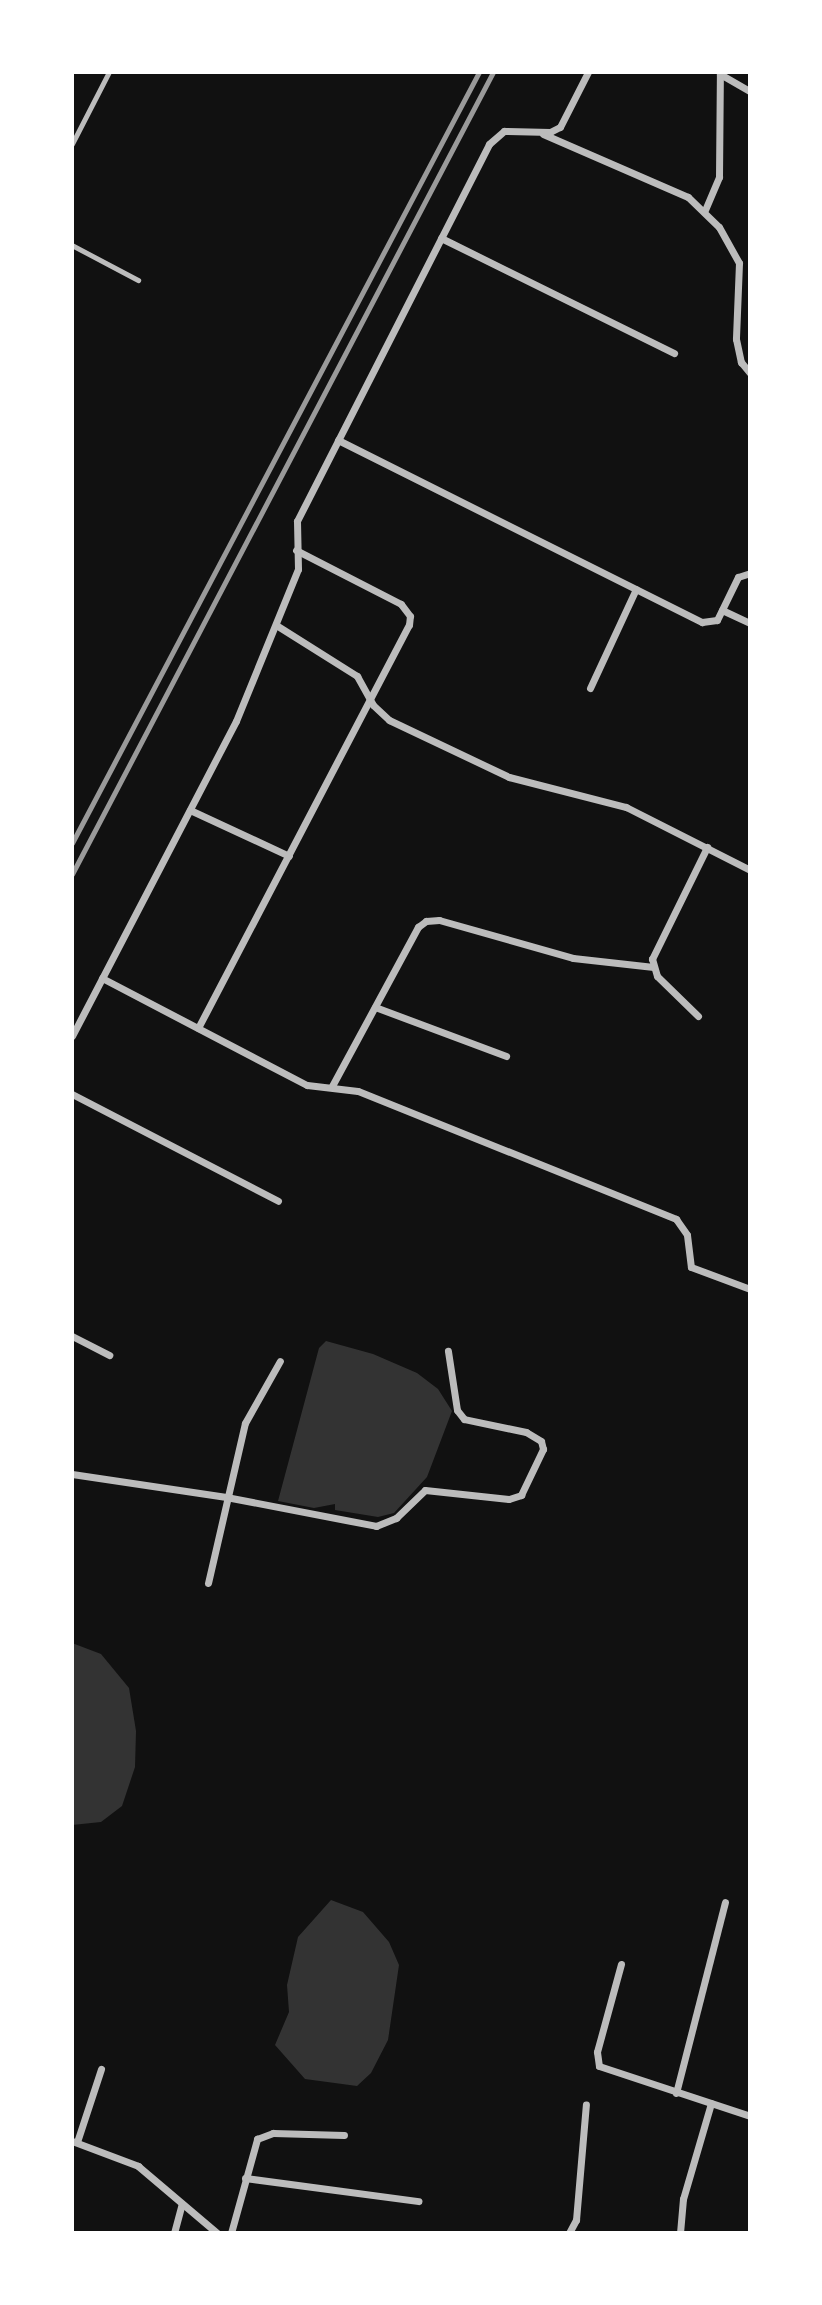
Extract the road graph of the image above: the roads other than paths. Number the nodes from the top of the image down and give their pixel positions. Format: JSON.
{"nodes":[{"id":1,"x":109,"y":72,"type":"edge"},
{"id":2,"x":588,"y":72,"type":"edge"},
{"id":3,"x":720,"y":73,"type":"edge"},
{"id":4,"x":750,"y":91,"type":"edge"},
{"id":5,"x":539,"y":132,"type":"junction"},
{"id":6,"x":72,"y":144,"type":"edge"},
{"id":7,"x":705,"y":211,"type":"junction"},
{"id":8,"x":441,"y":238,"type":"junction"},
{"id":9,"x":72,"y":246,"type":"edge"},
{"id":10,"x":138,"y":280,"type":"dead end"},
{"id":11,"x":674,"y":353,"type":"dead end"},
{"id":12,"x":750,"y":373,"type":"edge"},
{"id":13,"x":338,"y":440,"type":"junction"},
{"id":14,"x":296,"y":550,"type":"junction"},
{"id":15,"x":750,"y":573,"type":"edge"},
{"id":16,"x":636,"y":589,"type":"junction"},
{"id":17,"x":722,"y":610,"type":"junction"},
{"id":18,"x":750,"y":623,"type":"edge"},
{"id":19,"x":276,"y":625,"type":"junction"},
{"id":20,"x":590,"y":688,"type":"dead end"},
{"id":21,"x":371,"y":699,"type":"junction"},
{"id":22,"x":190,"y":810,"type":"junction"},
{"id":23,"x":707,"y":847,"type":"junction"},
{"id":24,"x":289,"y":856,"type":"junction"},
{"id":25,"x":750,"y":870,"type":"edge"},
{"id":26,"x":653,"y":967,"type":"junction"},
{"id":27,"x":102,"y":978,"type":"junction"},
{"id":28,"x":375,"y":1007,"type":"junction"},
{"id":29,"x":698,"y":1016,"type":"dead end"},
{"id":30,"x":198,"y":1028,"type":"junction"},
{"id":31,"x":72,"y":1036,"type":"edge"},
{"id":32,"x":506,"y":1056,"type":"dead end"},
{"id":33,"x":332,"y":1086,"type":"junction"},
{"id":34,"x":72,"y":1094,"type":"edge"},
{"id":35,"x":278,"y":1200,"type":"dead end"},
{"id":36,"x":750,"y":1289,"type":"edge"},
{"id":37,"x":72,"y":1336,"type":"edge"},
{"id":38,"x":448,"y":1351,"type":"dead end"},
{"id":39,"x":109,"y":1355,"type":"dead end"},
{"id":40,"x":280,"y":1361,"type":"dead end"},
{"id":41,"x":72,"y":1474,"type":"edge"},
{"id":42,"x":226,"y":1497,"type":"junction"},
{"id":43,"x":208,"y":1583,"type":"dead end"},
{"id":44,"x":724,"y":1902,"type":"dead end"},
{"id":45,"x":621,"y":1964,"type":"dead end"},
{"id":46,"x":101,"y":2068,"type":"dead end"},
{"id":47,"x":676,"y":2093,"type":"junction"},
{"id":48,"x":711,"y":2103,"type":"junction"},
{"id":49,"x":586,"y":2104,"type":"dead end"},
{"id":50,"x":750,"y":2116,"type":"edge"},
{"id":51,"x":344,"y":2136,"type":"dead end"},
{"id":52,"x":74,"y":2142,"type":"edge"},
{"id":53,"x":245,"y":2178,"type":"junction"},
{"id":54,"x":418,"y":2201,"type":"dead end"},
{"id":55,"x":182,"y":2204,"type":"junction"},
{"id":56,"x":174,"y":2233,"type":"edge"},
{"id":57,"x":217,"y":2233,"type":"edge"},
{"id":58,"x":231,"y":2233,"type":"edge"},
{"id":59,"x":569,"y":2233,"type":"edge"},
{"id":60,"x":680,"y":2233,"type":"edge"}],
"edges":[{"from":1,"to":6,"type":"lane"},
{"from":2,"to":5,"type":"street"},
{"from":3,"to":4,"type":"street"},
{"from":3,"to":7,"type":"street"},
{"from":5,"to":7,"type":"street"},
{"from":5,"to":8,"type":"street"},
{"from":7,"to":12,"type":"street"},
{"from":8,"to":11,"type":"street"},
{"from":8,"to":13,"type":"street"},
{"from":9,"to":10,"type":"lane"},
{"from":13,"to":14,"type":"street"},
{"from":13,"to":16,"type":"street"},
{"from":14,"to":19,"type":"street"},
{"from":14,"to":21,"type":"street"},
{"from":15,"to":17,"type":"street"},
{"from":16,"to":17,"type":"street"},
{"from":16,"to":20,"type":"street"},
{"from":17,"to":18,"type":"street"},
{"from":19,"to":21,"type":"street"},
{"from":19,"to":22,"type":"street"},
{"from":21,"to":23,"type":"street"},
{"from":21,"to":24,"type":"street"},
{"from":22,"to":24,"type":"street"},
{"from":22,"to":27,"type":"street"},
{"from":23,"to":25,"type":"street"},
{"from":23,"to":26,"type":"street"},
{"from":24,"to":30,"type":"street"},
{"from":26,"to":28,"type":"street"},
{"from":26,"to":29,"type":"street"},
{"from":27,"to":30,"type":"street"},
{"from":27,"to":31,"type":"street"},
{"from":28,"to":32,"type":"street"},
{"from":28,"to":33,"type":"street"},
{"from":30,"to":33,"type":"street"},
{"from":33,"to":36,"type":"street"},
{"from":34,"to":35,"type":"street"},
{"from":37,"to":39,"type":"street"},
{"from":38,"to":42,"type":"street"},
{"from":40,"to":42,"type":"street"},
{"from":41,"to":42,"type":"street"},
{"from":42,"to":43,"type":"street"},
{"from":44,"to":47,"type":"street"},
{"from":45,"to":47,"type":"street"},
{"from":46,"to":52,"type":"street"},
{"from":47,"to":48,"type":"street"},
{"from":48,"to":50,"type":"street"},
{"from":48,"to":60,"type":"street"},
{"from":49,"to":59,"type":"street"},
{"from":51,"to":53,"type":"street"},
{"from":52,"to":55,"type":"street"},
{"from":53,"to":54,"type":"street"},
{"from":53,"to":58,"type":"street"},
{"from":55,"to":56,"type":"street"},
{"from":55,"to":57,"type":"street"}]}
